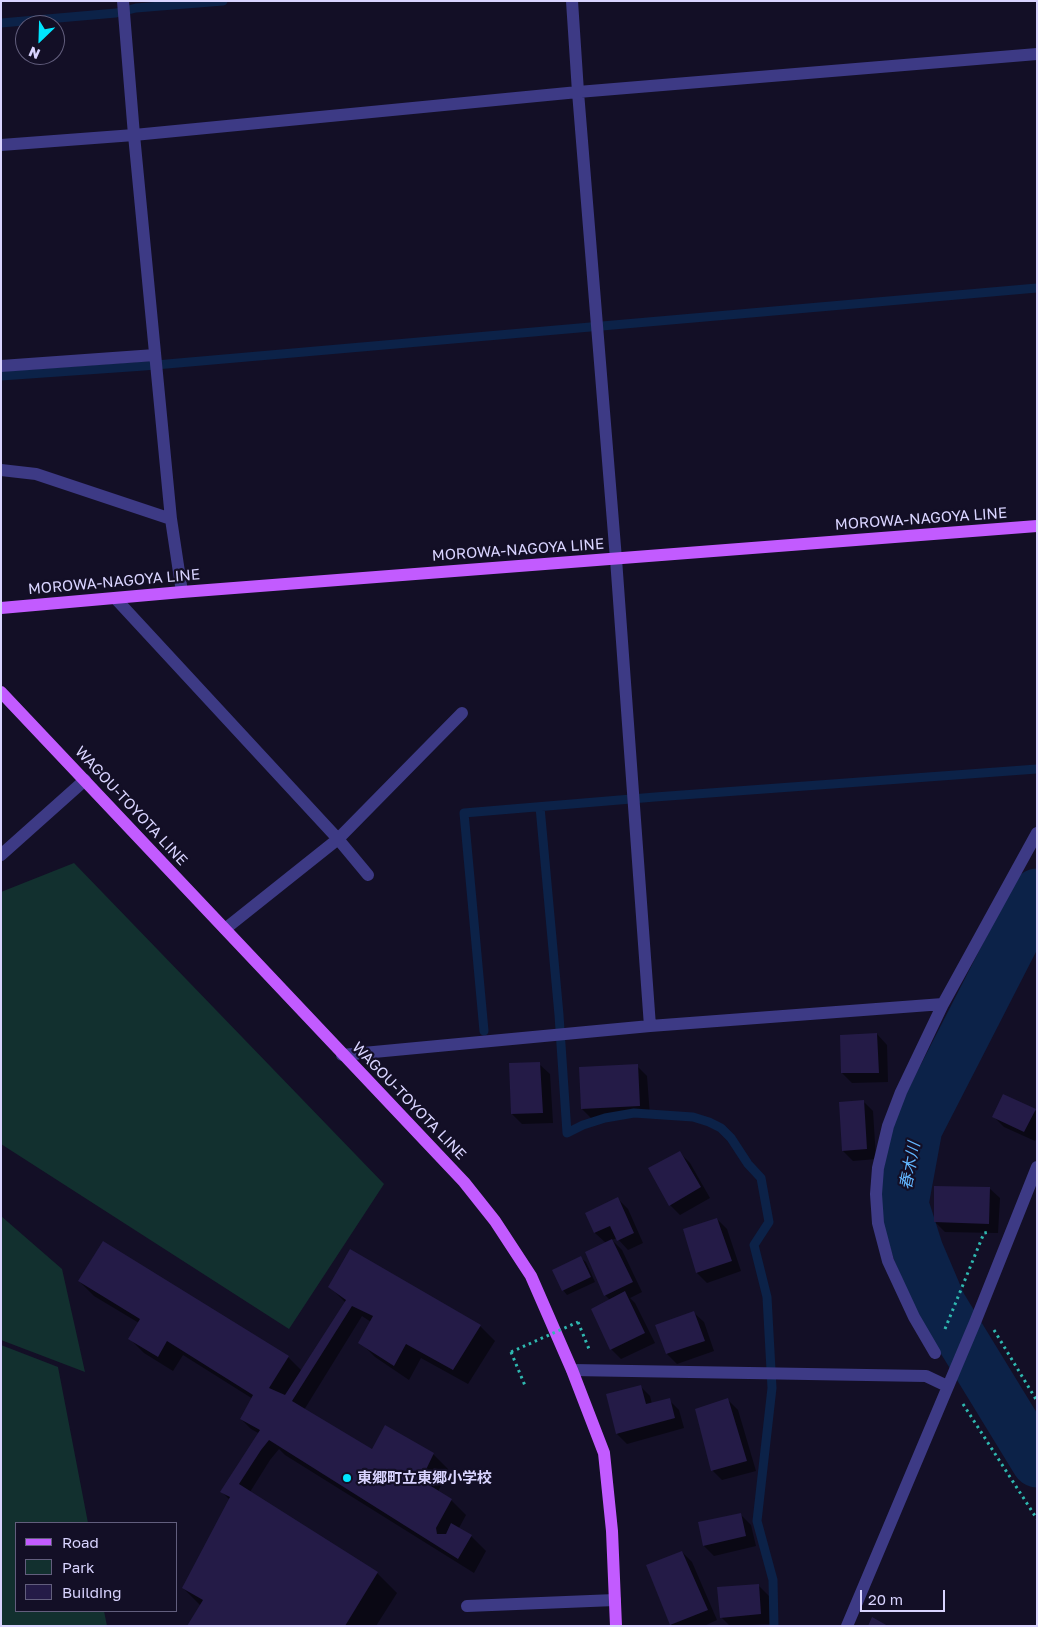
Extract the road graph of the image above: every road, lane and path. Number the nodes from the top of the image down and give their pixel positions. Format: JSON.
{"nodes":[{"id":1,"x":123,"y":1,"type":"edge"},
{"id":2,"x":572,"y":1,"type":"edge"},
{"id":3,"x":1037,"y":54,"type":"edge"},
{"id":4,"x":578,"y":92,"type":"junction"},
{"id":5,"x":134,"y":135,"type":"junction"},
{"id":6,"x":1,"y":145,"type":"edge"},
{"id":7,"x":155,"y":355,"type":"junction"},
{"id":8,"x":1,"y":366,"type":"edge"},
{"id":9,"x":1,"y":470,"type":"edge"},
{"id":10,"x":171,"y":519,"type":"junction"},
{"id":11,"x":1037,"y":526,"type":"edge"},
{"id":12,"x":616,"y":559,"type":"junction"},
{"id":13,"x":182,"y":592,"type":"junction"},
{"id":14,"x":115,"y":598,"type":"junction"},
{"id":15,"x":1,"y":608,"type":"edge"},
{"id":16,"x":1,"y":692,"type":"edge"},
{"id":17,"x":462,"y":713,"type":"dead end"},
{"id":18,"x":85,"y":780,"type":"junction"},
{"id":19,"x":1037,"y":833,"type":"edge"},
{"id":20,"x":338,"y":839,"type":"junction"},
{"id":21,"x":1,"y":855,"type":"edge"},
{"id":22,"x":368,"y":875,"type":"dead end"},
{"id":23,"x":225,"y":929,"type":"junction"},
{"id":24,"x":944,"y":1004,"type":"junction"},
{"id":25,"x":650,"y":1026,"type":"junction"},
{"id":26,"x":342,"y":1055,"type":"junction"},
{"id":27,"x":1037,"y":1167,"type":"edge"},
{"id":28,"x":1012,"y":1226,"type":"junction"},
{"id":29,"x":979,"y":1314,"type":"junction"},
{"id":30,"x":935,"y":1353,"type":"joint"},
{"id":31,"x":592,"y":1357,"type":"dead end"},
{"id":32,"x":572,"y":1370,"type":"junction"},
{"id":33,"x":949,"y":1382,"type":"junction"},
{"id":34,"x":526,"y":1388,"type":"dead end"},
{"id":35,"x":1037,"y":1401,"type":"edge"},
{"id":36,"x":1037,"y":1519,"type":"edge"},
{"id":37,"x":615,"y":1600,"type":"junction"},
{"id":38,"x":467,"y":1606,"type":"dead end"},
{"id":39,"x":616,"y":1626,"type":"edge"},
{"id":40,"x":847,"y":1626,"type":"edge"}],
"edges":[{"from":1,"to":5,"type":"street"},
{"from":2,"to":4,"type":"street"},
{"from":3,"to":4,"type":"street"},
{"from":4,"to":5,"type":"street"},
{"from":4,"to":12,"type":"street"},
{"from":5,"to":6,"type":"street"},
{"from":5,"to":7,"type":"street"},
{"from":7,"to":8,"type":"street"},
{"from":7,"to":10,"type":"street"},
{"from":9,"to":10,"type":"street"},
{"from":10,"to":13,"type":"street"},
{"from":11,"to":12,"type":"main road","name":"MOROWA-NAGOYA LINE"},
{"from":12,"to":13,"type":"main road","name":"MOROWA-NAGOYA LINE"},
{"from":12,"to":25,"type":"street"},
{"from":13,"to":14,"type":"main road","name":"MOROWA-NAGOYA LINE"},
{"from":14,"to":15,"type":"main road","name":"MOROWA-NAGOYA LINE"},
{"from":14,"to":20,"type":"street"},
{"from":16,"to":18,"type":"main road","name":"WAGOU-TOYOTA LINE"},
{"from":17,"to":20,"type":"street"},
{"from":18,"to":21,"type":"street"},
{"from":18,"to":23,"type":"main road","name":"WAGOU-TOYOTA LINE"},
{"from":19,"to":24,"type":"street"},
{"from":20,"to":22,"type":"street"},
{"from":20,"to":23,"type":"street"},
{"from":23,"to":26,"type":"main road","name":"WAGOU-TOYOTA LINE"},
{"from":24,"to":25,"type":"street"},
{"from":24,"to":30,"type":"street"},
{"from":25,"to":26,"type":"street"},
{"from":26,"to":32,"type":"main road","name":"WAGOU-TOYOTA LINE"},
{"from":27,"to":28,"type":"street"},
{"from":28,"to":29,"type":"street"},
{"from":28,"to":30,"type":"path"},
{"from":29,"to":33,"type":"street"},
{"from":29,"to":35,"type":"path"},
{"from":31,"to":34,"type":"path","bridge":true},
{"from":32,"to":33,"type":"street"},
{"from":32,"to":37,"type":"main road","name":"WAGOU-TOYOTA LINE"},
{"from":33,"to":36,"type":"path"},
{"from":33,"to":40,"type":"street"},
{"from":37,"to":38,"type":"street"},
{"from":37,"to":39,"type":"main road","name":"WAGOU-TOYOTA LINE"}]}
